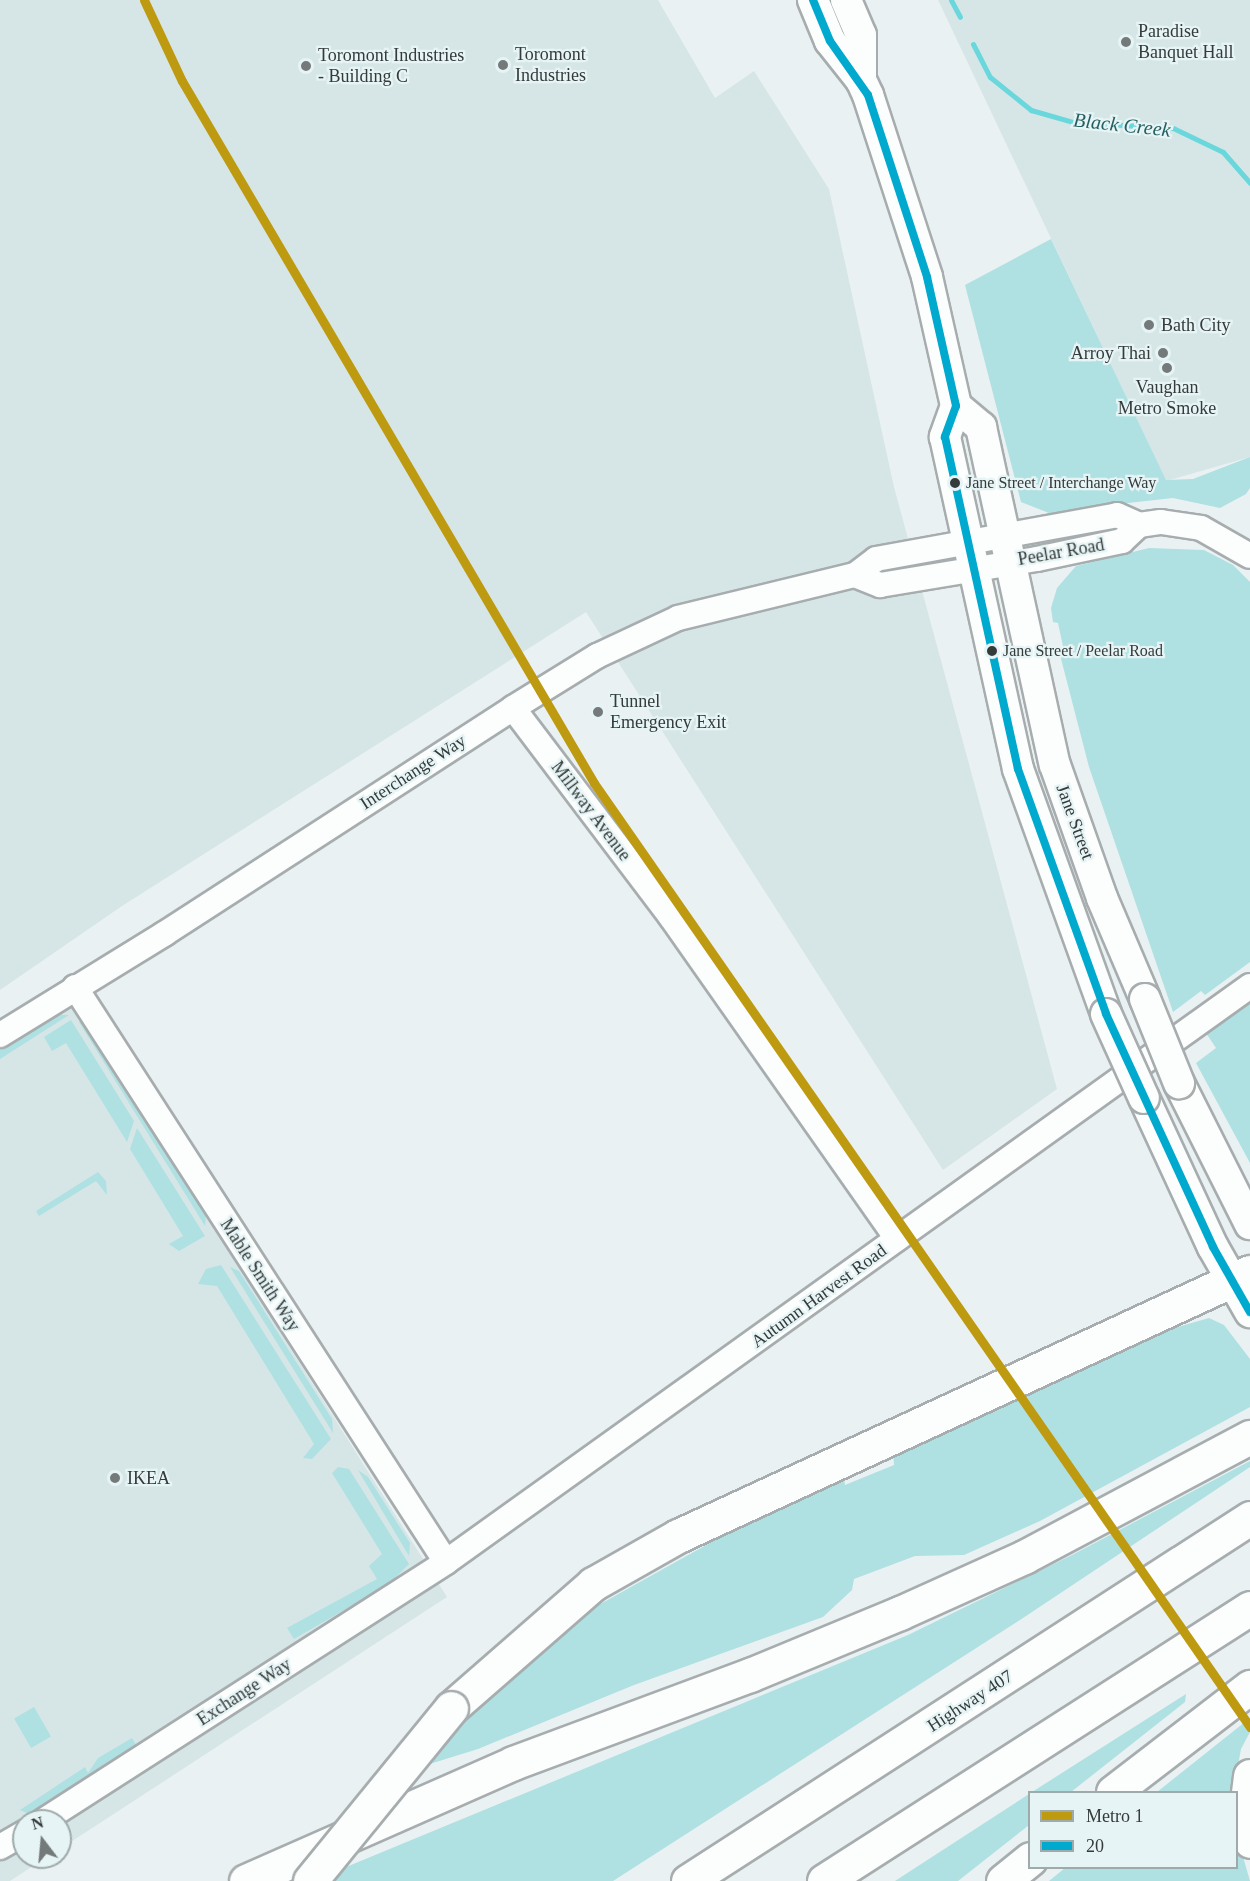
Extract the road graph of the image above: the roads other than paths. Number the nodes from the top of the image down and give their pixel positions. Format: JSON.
{"nodes":[{"id":1,"x":813,"y":0,"type":"edge"},
{"id":2,"x":846,"y":0,"type":"edge"},
{"id":3,"x":861,"y":80,"type":"junction"},
{"id":4,"x":957,"y":406,"type":"junction"},
{"id":5,"x":1009,"y":549,"type":"junction"},
{"id":6,"x":972,"y":554,"type":"junction"},
{"id":7,"x":1250,"y":556,"type":"edge"},
{"id":8,"x":513,"y":708,"type":"junction"},
{"id":9,"x":1250,"y":986,"type":"edge"},
{"id":10,"x":75,"y":987,"type":"junction"},
{"id":11,"x":0,"y":1035,"type":"edge"},
{"id":12,"x":1250,"y":1224,"type":"edge"},
{"id":13,"x":897,"y":1239,"type":"junction"},
{"id":14,"x":1241,"y":1276,"type":"edge"},
{"id":15,"x":1250,"y":1312,"type":"edge"},
{"id":16,"x":1250,"y":1437,"type":"edge"},
{"id":17,"x":1250,"y":1518,"type":"edge"},
{"id":18,"x":446,"y":1562,"type":"junction"},
{"id":19,"x":1250,"y":1608,"type":"edge"},
{"id":20,"x":1250,"y":1687,"type":"edge"},
{"id":21,"x":1250,"y":1776,"type":"edge"},
{"id":22,"x":1114,"y":1791,"type":"edge"},
{"id":23,"x":62,"y":1809,"type":"edge"},
{"id":24,"x":1250,"y":1841,"type":"edge"},
{"id":25,"x":1028,"y":1860,"type":"edge"},
{"id":26,"x":246,"y":1881,"type":"edge"},
{"id":27,"x":310,"y":1881,"type":"edge"},
{"id":28,"x":688,"y":1881,"type":"edge"},
{"id":29,"x":824,"y":1881,"type":"edge"},
{"id":30,"x":1003,"y":1881,"type":"edge"}],
"edges":[{"from":1,"to":3,"type":"main road"},
{"from":2,"to":3,"type":"main road"},
{"from":3,"to":4,"type":"main road"},
{"from":4,"to":5,"type":"main road","name":"Jane Street"},
{"from":4,"to":6,"type":"main road","name":"Jane Street"},
{"from":5,"to":6,"type":"street","name":"Peelar Road"},
{"from":5,"to":7,"type":"street","name":"Peelar Road"},
{"from":5,"to":12,"type":"main road","name":"Jane Street","bridge":true},
{"from":6,"to":8,"type":"street","name":"Interchange Way"},
{"from":6,"to":14,"type":"main road","name":"Jane Street","bridge":true},
{"from":8,"to":10,"type":"street","name":"Interchange Way"},
{"from":8,"to":13,"type":"street","name":"Millway Avenue"},
{"from":9,"to":13,"type":"street","name":"Autumn Harvest Road"},
{"from":10,"to":11,"type":"street","name":"Interchange Way"},
{"from":10,"to":18,"type":"street","name":"Mable Smith Way"},
{"from":13,"to":18,"type":"street","name":"Autumn Harvest Road"},
{"from":14,"to":15,"type":"main road","name":"Jane Street"},
{"from":14,"to":27,"type":"highway","bridge":true},
{"from":16,"to":26,"type":"highway"},
{"from":17,"to":28,"type":"highway","name":"Highway 407"},
{"from":18,"to":23,"type":"street","name":"Exchange Way"},
{"from":19,"to":29,"type":"highway"},
{"from":20,"to":22,"type":"highway"},
{"from":21,"to":24,"type":"highway"},
{"from":25,"to":30,"type":"highway"}]}
